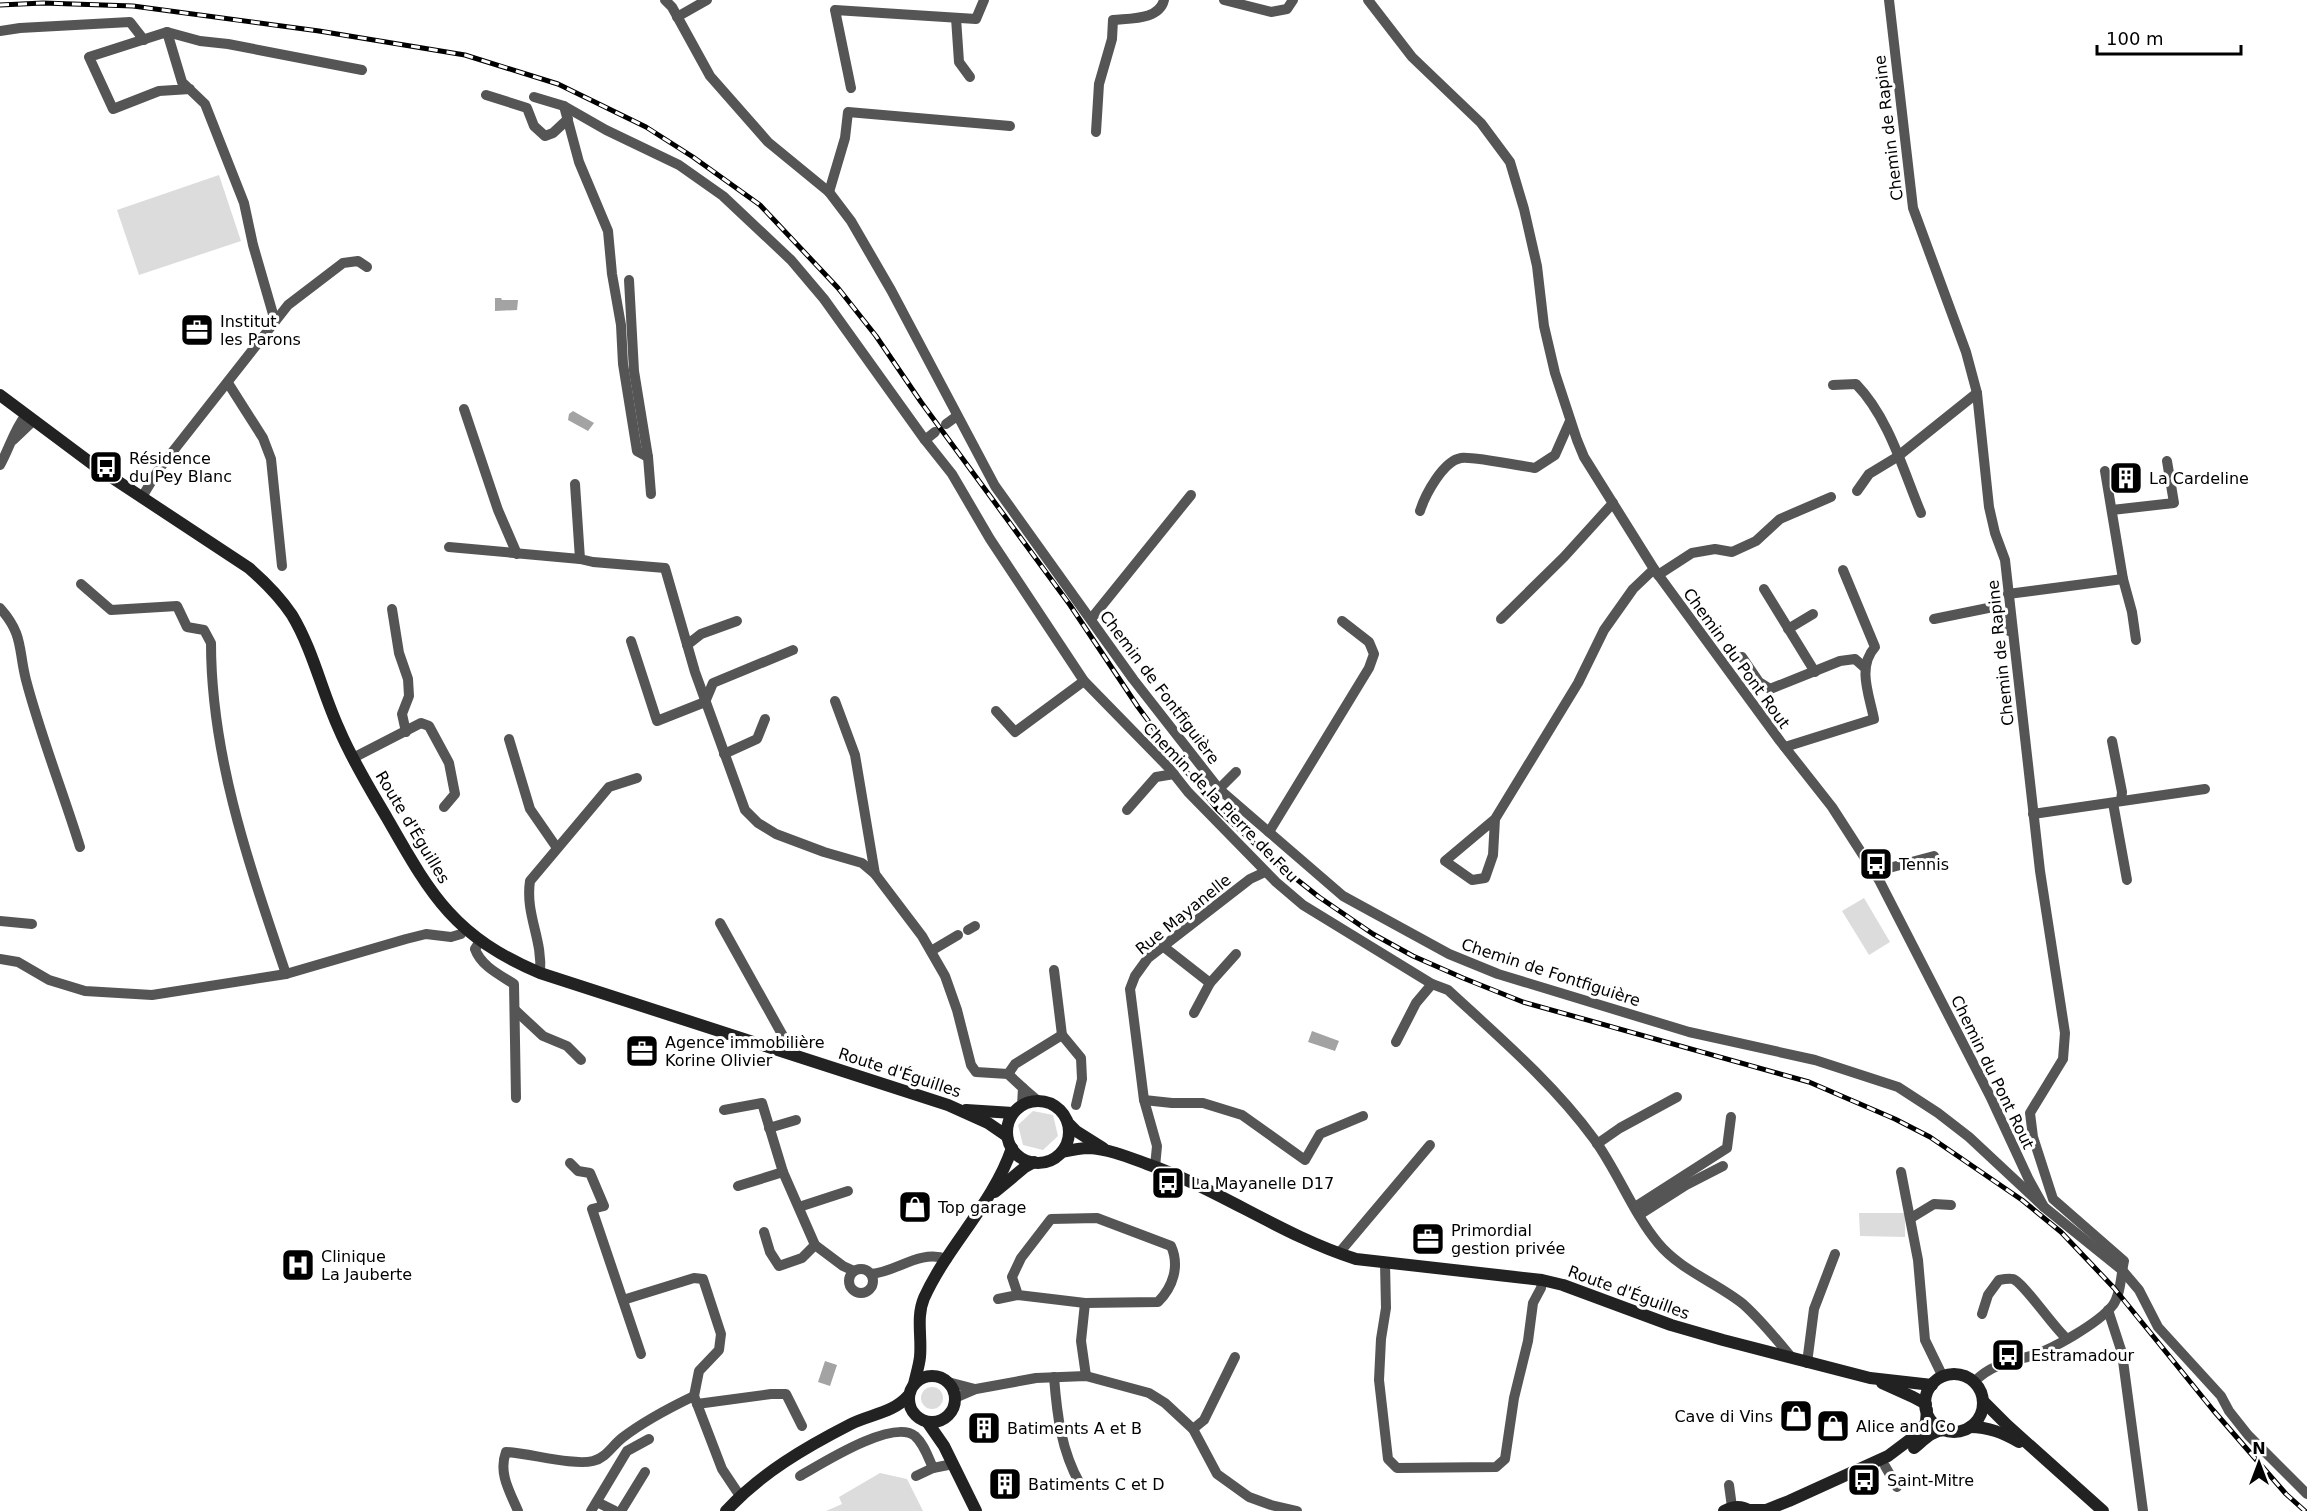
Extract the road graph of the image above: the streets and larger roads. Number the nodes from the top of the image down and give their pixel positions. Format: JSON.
{"nodes":[{"id":1,"x":665,"y":0,"type":"edge"},
{"id":2,"x":707,"y":0,"type":"edge"},
{"id":3,"x":984,"y":0,"type":"edge"},
{"id":4,"x":1164,"y":0,"type":"edge"},
{"id":5,"x":1224,"y":0,"type":"edge"},
{"id":6,"x":1293,"y":0,"type":"edge"},
{"id":7,"x":1368,"y":0,"type":"edge"},
{"id":8,"x":1889,"y":0,"type":"edge"},
{"id":9,"x":677,"y":17,"type":"junction"},
{"id":10,"x":956,"y":18,"type":"junction"},
{"id":11,"x":0,"y":31,"type":"edge"},
{"id":12,"x":166,"y":32,"type":"junction"},
{"id":13,"x":144,"y":40,"type":"junction"},
{"id":14,"x":362,"y":70,"type":"dead end"},
{"id":15,"x":970,"y":76,"type":"dead end"},
{"id":16,"x":851,"y":88,"type":"dead end"},
{"id":17,"x":190,"y":89,"type":"junction"},
{"id":18,"x":486,"y":95,"type":"dead end"},
{"id":19,"x":534,"y":97,"type":"dead end"},
{"id":20,"x":564,"y":106,"type":"junction"},
{"id":21,"x":567,"y":118,"type":"junction"},
{"id":22,"x":1010,"y":126,"type":"dead end"},
{"id":23,"x":1096,"y":132,"type":"dead end"},
{"id":24,"x":829,"y":192,"type":"junction"},
{"id":25,"x":367,"y":267,"type":"dead end"},
{"id":26,"x":629,"y":280,"type":"dead end"},
{"id":27,"x":275,"y":321,"type":"junction"},
{"id":28,"x":228,"y":383,"type":"junction"},
{"id":29,"x":1833,"y":385,"type":"dead end"},
{"id":30,"x":1977,"y":393,"type":"junction"},
{"id":31,"x":0,"y":395,"type":"edge"},
{"id":32,"x":464,"y":409,"type":"dead end"},
{"id":33,"x":957,"y":416,"type":"junction"},
{"id":34,"x":29,"y":419,"type":"junction"},
{"id":35,"x":1570,"y":421,"type":"junction"},
{"id":36,"x":946,"y":424,"type":"dead end"},
{"id":37,"x":935,"y":432,"type":"dead end"},
{"id":38,"x":925,"y":440,"type":"junction"},
{"id":39,"x":648,"y":457,"type":"junction"},
{"id":40,"x":1898,"y":457,"type":"junction"},
{"id":41,"x":2167,"y":461,"type":"dead end"},
{"id":42,"x":0,"y":465,"type":"edge"},
{"id":43,"x":2105,"y":471,"type":"dead end"},
{"id":44,"x":575,"y":484,"type":"dead end"},
{"id":45,"x":1857,"y":491,"type":"dead end"},
{"id":46,"x":651,"y":494,"type":"dead end"},
{"id":47,"x":1191,"y":495,"type":"dead end"},
{"id":48,"x":142,"y":497,"type":"junction"},
{"id":49,"x":1831,"y":497,"type":"dead end"},
{"id":50,"x":1613,"y":503,"type":"junction"},
{"id":51,"x":2112,"y":510,"type":"junction"},
{"id":52,"x":1420,"y":511,"type":"dead end"},
{"id":53,"x":1921,"y":513,"type":"dead end"},
{"id":54,"x":450,"y":547,"type":"dead end"},
{"id":55,"x":517,"y":554,"type":"junction"},
{"id":56,"x":580,"y":559,"type":"junction"},
{"id":57,"x":282,"y":567,"type":"dead end"},
{"id":58,"x":1843,"y":570,"type":"dead end"},
{"id":59,"x":1656,"y":572,"type":"junction"},
{"id":60,"x":2123,"y":579,"type":"junction"},
{"id":61,"x":81,"y":584,"type":"dead end"},
{"id":62,"x":1764,"y":590,"type":"dead end"},
{"id":63,"x":2008,"y":594,"type":"junction"},
{"id":64,"x":0,"y":608,"type":"edge"},
{"id":65,"x":392,"y":609,"type":"dead end"},
{"id":66,"x":1813,"y":614,"type":"dead end"},
{"id":67,"x":1091,"y":619,"type":"junction"},
{"id":68,"x":1501,"y":619,"type":"dead end"},
{"id":69,"x":1934,"y":619,"type":"dead end"},
{"id":70,"x":737,"y":621,"type":"dead end"},
{"id":71,"x":1342,"y":621,"type":"dead end"},
{"id":72,"x":1788,"y":629,"type":"junction"},
{"id":73,"x":2013,"y":639,"type":"junction"},
{"id":74,"x":2136,"y":640,"type":"dead end"},
{"id":75,"x":631,"y":641,"type":"dead end"},
{"id":76,"x":687,"y":645,"type":"junction"},
{"id":77,"x":793,"y":650,"type":"dead end"},
{"id":78,"x":1742,"y":657,"type":"dead end"},
{"id":79,"x":1864,"y":667,"type":"junction"},
{"id":80,"x":1815,"y":672,"type":"junction"},
{"id":81,"x":1084,"y":681,"type":"junction"},
{"id":82,"x":835,"y":701,"type":"dead end"},
{"id":83,"x":705,"y":702,"type":"junction"},
{"id":84,"x":996,"y":711,"type":"dead end"},
{"id":85,"x":765,"y":719,"type":"dead end"},
{"id":86,"x":406,"y":732,"type":"junction"},
{"id":87,"x":509,"y":739,"type":"dead end"},
{"id":88,"x":2112,"y":741,"type":"dead end"},
{"id":89,"x":1785,"y":747,"type":"junction"},
{"id":90,"x":724,"y":754,"type":"junction"},
{"id":91,"x":353,"y":758,"type":"junction"},
{"id":92,"x":1236,"y":772,"type":"dead end"},
{"id":93,"x":1173,"y":774,"type":"junction"},
{"id":94,"x":637,"y":778,"type":"dead end"},
{"id":95,"x":1219,"y":789,"type":"junction"},
{"id":96,"x":2205,"y":789,"type":"dead end"},
{"id":97,"x":2117,"y":802,"type":"junction"},
{"id":98,"x":444,"y":807,"type":"dead end"},
{"id":99,"x":1126,"y":810,"type":"dead end"},
{"id":100,"x":2033,"y":814,"type":"junction"},
{"id":101,"x":1495,"y":819,"type":"junction"},
{"id":102,"x":1269,"y":832,"type":"junction"},
{"id":103,"x":80,"y":847,"type":"dead end"},
{"id":104,"x":557,"y":848,"type":"junction"},
{"id":105,"x":1934,"y":856,"type":"dead end"},
{"id":106,"x":1265,"y":872,"type":"junction"},
{"id":107,"x":1874,"y":872,"type":"junction"},
{"id":108,"x":874,"y":874,"type":"junction"},
{"id":109,"x":2127,"y":880,"type":"dead end"},
{"id":110,"x":0,"y":921,"type":"edge"},
{"id":111,"x":720,"y":923,"type":"dead end"},
{"id":112,"x":32,"y":924,"type":"dead end"},
{"id":113,"x":464,"y":929,"type":"junction"},
{"id":114,"x":967,"y":930,"type":"dead end"},
{"id":115,"x":480,"y":941,"type":"junction"},
{"id":116,"x":1164,"y":947,"type":"junction"},
{"id":117,"x":931,"y":951,"type":"junction"},
{"id":118,"x":1236,"y":954,"type":"dead end"},
{"id":119,"x":0,"y":959,"type":"edge"},
{"id":120,"x":1053,"y":970,"type":"dead end"},
{"id":121,"x":540,"y":973,"type":"junction"},
{"id":122,"x":286,"y":974,"type":"junction"},
{"id":123,"x":1210,"y":983,"type":"junction"},
{"id":124,"x":1432,"y":984,"type":"junction"},
{"id":125,"x":515,"y":1010,"type":"junction"},
{"id":126,"x":1194,"y":1012,"type":"dead end"},
{"id":127,"x":1062,"y":1035,"type":"junction"},
{"id":128,"x":1396,"y":1042,"type":"dead end"},
{"id":129,"x":784,"y":1052,"type":"junction"},
{"id":130,"x":581,"y":1060,"type":"dead end"},
{"id":131,"x":1008,"y":1074,"type":"junction"},
{"id":132,"x":1023,"y":1088,"type":"junction"},
{"id":133,"x":1677,"y":1097,"type":"dead end"},
{"id":134,"x":516,"y":1098,"type":"dead end"},
{"id":135,"x":1037,"y":1100,"type":"junction"},
{"id":136,"x":1144,"y":1100,"type":"junction"},
{"id":137,"x":1076,"y":1105,"type":"dead end"},
{"id":138,"x":1017,"y":1109,"type":"junction"},
{"id":139,"x":724,"y":1110,"type":"dead end"},
{"id":140,"x":964,"y":1110,"type":"junction"},
{"id":141,"x":1363,"y":1116,"type":"dead end"},
{"id":142,"x":1731,"y":1117,"type":"dead end"},
{"id":143,"x":796,"y":1120,"type":"dead end"},
{"id":144,"x":1068,"y":1123,"type":"junction"},
{"id":145,"x":769,"y":1128,"type":"junction"},
{"id":146,"x":1009,"y":1142,"type":"junction"},
{"id":147,"x":1597,"y":1143,"type":"junction"},
{"id":148,"x":1430,"y":1145,"type":"dead end"},
{"id":149,"x":1107,"y":1150,"type":"junction"},
{"id":150,"x":1062,"y":1152,"type":"junction"},
{"id":151,"x":1034,"y":1162,"type":"junction"},
{"id":152,"x":570,"y":1163,"type":"dead end"},
{"id":153,"x":1724,"y":1166,"type":"dead end"},
{"id":154,"x":1155,"y":1167,"type":"junction"},
{"id":155,"x":783,"y":1172,"type":"junction"},
{"id":156,"x":1901,"y":1172,"type":"dead end"},
{"id":157,"x":738,"y":1186,"type":"dead end"},
{"id":158,"x":848,"y":1191,"type":"dead end"},
{"id":159,"x":991,"y":1194,"type":"junction"},
{"id":160,"x":1951,"y":1205,"type":"dead end"},
{"id":161,"x":2044,"y":1206,"type":"junction"},
{"id":162,"x":799,"y":1208,"type":"junction"},
{"id":163,"x":1637,"y":1211,"type":"junction"},
{"id":164,"x":1911,"y":1218,"type":"junction"},
{"id":165,"x":764,"y":1232,"type":"dead end"},
{"id":166,"x":815,"y":1245,"type":"junction"},
{"id":167,"x":1339,"y":1253,"type":"junction"},
{"id":168,"x":1835,"y":1254,"type":"dead end"},
{"id":169,"x":946,"y":1258,"type":"junction"},
{"id":170,"x":1385,"y":1263,"type":"junction"},
{"id":171,"x":843,"y":1266,"type":"junction"},
{"id":172,"x":2122,"y":1270,"type":"junction"},
{"id":173,"x":854,"y":1271,"type":"junction"},
{"id":174,"x":885,"y":1273,"type":"junction"},
{"id":175,"x":871,"y":1274,"type":"junction"},
{"id":176,"x":1542,"y":1280,"type":"junction"},
{"id":177,"x":849,"y":1282,"type":"junction"},
{"id":178,"x":872,"y":1286,"type":"junction"},
{"id":179,"x":1018,"y":1295,"type":"junction"},
{"id":180,"x":998,"y":1299,"type":"dead end"},
{"id":181,"x":623,"y":1300,"type":"junction"},
{"id":182,"x":1085,"y":1303,"type":"junction"},
{"id":183,"x":2108,"y":1310,"type":"junction"},
{"id":184,"x":1982,"y":1314,"type":"dead end"},
{"id":185,"x":2067,"y":1339,"type":"junction"},
{"id":186,"x":641,"y":1354,"type":"dead end"},
{"id":187,"x":920,"y":1356,"type":"junction"},
{"id":188,"x":1235,"y":1358,"type":"dead end"},
{"id":189,"x":1792,"y":1358,"type":"junction"},
{"id":190,"x":1807,"y":1363,"type":"junction"},
{"id":191,"x":932,"y":1376,"type":"junction"},
{"id":192,"x":1086,"y":1376,"type":"junction"},
{"id":193,"x":1054,"y":1377,"type":"junction"},
{"id":194,"x":1870,"y":1378,"type":"junction"},
{"id":195,"x":1937,"y":1381,"type":"junction"},
{"id":196,"x":948,"y":1382,"type":"junction"},
{"id":197,"x":1974,"y":1383,"type":"junction"},
{"id":198,"x":914,"y":1384,"type":"junction"},
{"id":199,"x":976,"y":1389,"type":"junction"},
{"id":200,"x":908,"y":1396,"type":"junction"},
{"id":201,"x":955,"y":1398,"type":"junction"},
{"id":202,"x":696,"y":1400,"type":"junction"},
{"id":203,"x":1983,"y":1401,"type":"junction"},
{"id":204,"x":1926,"y":1407,"type":"junction"},
{"id":205,"x":892,"y":1409,"type":"junction"},
{"id":206,"x":915,"y":1416,"type":"junction"},
{"id":207,"x":948,"y":1416,"type":"junction"},
{"id":208,"x":928,"y":1423,"type":"junction"},
{"id":209,"x":802,"y":1426,"type":"dead end"},
{"id":210,"x":847,"y":1426,"type":"junction"},
{"id":211,"x":1970,"y":1427,"type":"junction"},
{"id":212,"x":1193,"y":1429,"type":"junction"},
{"id":213,"x":1946,"y":1430,"type":"junction"},
{"id":214,"x":649,"y":1439,"type":"dead end"},
{"id":215,"x":856,"y":1445,"type":"junction"},
{"id":216,"x":944,"y":1446,"type":"junction"},
{"id":217,"x":2038,"y":1453,"type":"junction"},
{"id":218,"x":953,"y":1464,"type":"junction"},
{"id":219,"x":1885,"y":1466,"type":"junction"},
{"id":220,"x":933,"y":1468,"type":"junction"},
{"id":221,"x":645,"y":1472,"type":"dead end"},
{"id":222,"x":800,"y":1476,"type":"dead end"},
{"id":223,"x":916,"y":1476,"type":"dead end"},
{"id":224,"x":1080,"y":1484,"type":"dead end"},
{"id":225,"x":1729,"y":1485,"type":"dead end"},
{"id":226,"x":1897,"y":1487,"type":"dead end"},
{"id":227,"x":2307,"y":1494,"type":"edge"},
{"id":228,"x":740,"y":1496,"type":"junction"},
{"id":229,"x":594,"y":1506,"type":"edge"},
{"id":230,"x":1728,"y":1509,"type":"edge"},
{"id":231,"x":1749,"y":1510,"type":"edge"},
{"id":232,"x":518,"y":1511,"type":"edge"},
{"id":233,"x":615,"y":1511,"type":"edge"},
{"id":234,"x":621,"y":1511,"type":"edge"},
{"id":235,"x":726,"y":1511,"type":"edge"},
{"id":236,"x":976,"y":1511,"type":"edge"},
{"id":237,"x":1297,"y":1511,"type":"edge"},
{"id":238,"x":1787,"y":1511,"type":"edge"},
{"id":239,"x":2103,"y":1511,"type":"edge"},
{"id":240,"x":2143,"y":1511,"type":"edge"}],
"edges":[{"from":1,"to":9,"type":"street"},
{"from":2,"to":9,"type":"street"},
{"from":3,"to":10,"type":"street"},
{"from":4,"to":23,"type":"street"},
{"from":5,"to":6,"type":"street"},
{"from":7,"to":35,"type":"street","name":"Chemin du Pont Rout"},
{"from":8,"to":30,"type":"street","name":"Chemin de Rapine"},
{"from":9,"to":24,"type":"street"},
{"from":10,"to":15,"type":"street"},
{"from":10,"to":16,"type":"street"},
{"from":11,"to":13,"type":"street"},
{"from":12,"to":13,"type":"street"},
{"from":12,"to":14,"type":"street"},
{"from":12,"to":17,"type":"street"},
{"from":13,"to":17,"type":"street"},
{"from":17,"to":27,"type":"street"},
{"from":18,"to":21,"type":"street"},
{"from":19,"to":20,"type":"street","name":"Chemin de la Pierre de Feu"},
{"from":20,"to":21,"type":"street"},
{"from":20,"to":38,"type":"street","name":"Chemin de la Pierre de Feu"},
{"from":21,"to":39,"type":"street"},
{"from":22,"to":24,"type":"street"},
{"from":24,"to":33,"type":"street"},
{"from":25,"to":27,"type":"street"},
{"from":26,"to":39,"type":"street"},
{"from":27,"to":28,"type":"street"},
{"from":28,"to":48,"type":"street"},
{"from":28,"to":57,"type":"street"},
{"from":29,"to":40,"type":"street"},
{"from":30,"to":40,"type":"street"},
{"from":30,"to":63,"type":"street","name":"Chemin de Rapine"},
{"from":31,"to":34,"type":"street","name":"Route d'Éguilles"},
{"from":32,"to":55,"type":"street"},
{"from":33,"to":36,"type":"street"},
{"from":33,"to":67,"type":"street","name":"Chemin de Fontfiguière"},
{"from":34,"to":42,"type":"street"},
{"from":34,"to":48,"type":"street","name":"Route d'Éguilles"},
{"from":35,"to":50,"type":"street","name":"Chemin du Pont Rout"},
{"from":35,"to":52,"type":"street"},
{"from":37,"to":38,"type":"street"},
{"from":38,"to":81,"type":"street","name":"Chemin de la Pierre de Feu"},
{"from":39,"to":46,"type":"street"},
{"from":40,"to":45,"type":"street"},
{"from":40,"to":53,"type":"street"},
{"from":41,"to":51,"type":"street"},
{"from":43,"to":51,"type":"street"},
{"from":44,"to":56,"type":"street"},
{"from":47,"to":67,"type":"street"},
{"from":48,"to":91,"type":"street","name":"Route d'Éguilles"},
{"from":49,"to":59,"type":"street"},
{"from":50,"to":59,"type":"street","name":"Chemin du Pont Rout"},
{"from":50,"to":68,"type":"street"},
{"from":51,"to":60,"type":"street"},
{"from":54,"to":55,"type":"street"},
{"from":55,"to":56,"type":"street"},
{"from":56,"to":76,"type":"street"},
{"from":58,"to":79,"type":"street"},
{"from":59,"to":89,"type":"street","name":"Chemin du Pont Rout"},
{"from":59,"to":101,"type":"street"},
{"from":60,"to":63,"type":"street"},
{"from":60,"to":74,"type":"street"},
{"from":61,"to":122,"type":"street"},
{"from":62,"to":72,"type":"street"},
{"from":63,"to":73,"type":"street","name":"Chemin de Rapine"},
{"from":64,"to":103,"type":"street"},
{"from":65,"to":86,"type":"street"},
{"from":66,"to":72,"type":"street"},
{"from":67,"to":95,"type":"street","name":"Chemin de Fontfiguière"},
{"from":69,"to":73,"type":"street"},
{"from":70,"to":76,"type":"street"},
{"from":71,"to":102,"type":"street"},
{"from":72,"to":80,"type":"street"},
{"from":73,"to":100,"type":"street","name":"Chemin de Rapine"},
{"from":75,"to":83,"type":"street"},
{"from":76,"to":83,"type":"street"},
{"from":77,"to":83,"type":"street"},
{"from":78,"to":80,"type":"street"},
{"from":79,"to":80,"type":"street"},
{"from":79,"to":89,"type":"street"},
{"from":81,"to":84,"type":"street"},
{"from":81,"to":93,"type":"street","name":"Chemin de la Pierre de Feu"},
{"from":82,"to":108,"type":"street"},
{"from":83,"to":90,"type":"street"},
{"from":85,"to":90,"type":"street"},
{"from":86,"to":91,"type":"street"},
{"from":86,"to":98,"type":"street"},
{"from":87,"to":104,"type":"street"},
{"from":88,"to":97,"type":"street"},
{"from":89,"to":107,"type":"street","name":"Chemin du Pont Rout"},
{"from":90,"to":108,"type":"street"},
{"from":91,"to":113,"type":"street","name":"Route d'Éguilles"},
{"from":92,"to":95,"type":"street"},
{"from":93,"to":99,"type":"street"},
{"from":93,"to":106,"type":"street","name":"Chemin de la Pierre de Feu"},
{"from":94,"to":104,"type":"street"},
{"from":95,"to":102,"type":"street","name":"Chemin de Fontfiguière"},
{"from":96,"to":97,"type":"street"},
{"from":97,"to":100,"type":"street"},
{"from":97,"to":109,"type":"street"},
{"from":100,"to":172,"type":"street","name":"Chemin de Rapine"},
{"from":101,"to":101,"type":"street"},
{"from":102,"to":161,"type":"street","name":"Chemin de Fontfiguière"},
{"from":104,"to":121,"type":"street"},
{"from":105,"to":107,"type":"street"},
{"from":106,"to":116,"type":"street","name":"Rue Mayanelle"},
{"from":106,"to":124,"type":"street","name":"Chemin de la Pierre de Feu"},
{"from":107,"to":161,"type":"street","name":"Chemin du Pont Rout"},
{"from":108,"to":117,"type":"street"},
{"from":110,"to":112,"type":"street"},
{"from":111,"to":129,"type":"street"},
{"from":113,"to":115,"type":"street","name":"Route d'Éguilles"},
{"from":113,"to":122,"type":"street"},
{"from":114,"to":117,"type":"street"},
{"from":115,"to":121,"type":"street","name":"Route d'Éguilles"},
{"from":115,"to":125,"type":"street"},
{"from":116,"to":123,"type":"street"},
{"from":116,"to":136,"type":"street","name":"Rue Mayanelle"},
{"from":117,"to":131,"type":"street"},
{"from":118,"to":123,"type":"street"},
{"from":119,"to":122,"type":"street"},
{"from":120,"to":127,"type":"street"},
{"from":121,"to":129,"type":"street","name":"Route d'Éguilles"},
{"from":123,"to":126,"type":"street"},
{"from":124,"to":128,"type":"street"},
{"from":124,"to":147,"type":"street","name":"Chemin de la Pierre de Feu"},
{"from":125,"to":130,"type":"street"},
{"from":125,"to":134,"type":"street"},
{"from":127,"to":131,"type":"street"},
{"from":127,"to":137,"type":"street"},
{"from":129,"to":140,"type":"street","name":"Route d'Éguilles"},
{"from":131,"to":132,"type":"street"},
{"from":132,"to":135,"type":"street"},
{"from":132,"to":138,"type":"street"},
{"from":133,"to":147,"type":"street"},
{"from":135,"to":138,"type":"street"},
{"from":135,"to":144,"type":"street"},
{"from":136,"to":141,"type":"street"},
{"from":136,"to":154,"type":"street","name":"Rue Mayanelle"},
{"from":138,"to":140,"type":"street","name":"Route d'Éguilles"},
{"from":138,"to":146,"type":"street"},
{"from":139,"to":145,"type":"street"},
{"from":140,"to":146,"type":"street","name":"Route d'Éguilles"},
{"from":142,"to":163,"type":"street"},
{"from":143,"to":145,"type":"street"},
{"from":144,"to":149,"type":"street","name":"Route d'Éguilles"},
{"from":144,"to":150,"type":"street"},
{"from":145,"to":155,"type":"street"},
{"from":146,"to":151,"type":"street"},
{"from":146,"to":159,"type":"street"},
{"from":147,"to":163,"type":"street","name":"Chemin de la Pierre de Feu"},
{"from":148,"to":167,"type":"street"},
{"from":149,"to":150,"type":"street","name":"Route d'Éguilles"},
{"from":149,"to":154,"type":"street","name":"Route d'Éguilles"},
{"from":150,"to":151,"type":"street"},
{"from":151,"to":159,"type":"street"},
{"from":152,"to":181,"type":"street"},
{"from":153,"to":163,"type":"street"},
{"from":154,"to":167,"type":"street","name":"Route d'Éguilles"},
{"from":155,"to":157,"type":"street"},
{"from":155,"to":162,"type":"street"},
{"from":156,"to":164,"type":"street"},
{"from":158,"to":162,"type":"street"},
{"from":159,"to":169,"type":"street"},
{"from":160,"to":164,"type":"street"},
{"from":161,"to":172,"type":"street","name":"Chemin du Pont Rout"},
{"from":162,"to":166,"type":"street"},
{"from":163,"to":189,"type":"street","name":"Chemin de la Pierre de Feu"},
{"from":164,"to":195,"type":"street"},
{"from":165,"to":166,"type":"street"},
{"from":166,"to":171,"type":"street"},
{"from":167,"to":170,"type":"street","name":"Route d'Éguilles"},
{"from":168,"to":190,"type":"street"},
{"from":169,"to":174,"type":"street"},
{"from":169,"to":187,"type":"street"},
{"from":170,"to":176,"type":"street","name":"Route d'Éguilles"},
{"from":170,"to":176,"type":"street"},
{"from":171,"to":173,"type":"street"},
{"from":171,"to":177,"type":"street"},
{"from":172,"to":183,"type":"street"},
{"from":172,"to":227,"type":"street"},
{"from":173,"to":175,"type":"street"},
{"from":173,"to":177,"type":"street"},
{"from":174,"to":175,"type":"street"},
{"from":174,"to":178,"type":"street"},
{"from":175,"to":178,"type":"street"},
{"from":176,"to":189,"type":"street","name":"Route d'Éguilles"},
{"from":177,"to":178,"type":"street"},
{"from":179,"to":180,"type":"street"},
{"from":179,"to":182,"type":"street"},
{"from":179,"to":182,"type":"street"},
{"from":181,"to":186,"type":"street"},
{"from":181,"to":202,"type":"street"},
{"from":182,"to":192,"type":"street"},
{"from":183,"to":185,"type":"street"},
{"from":183,"to":240,"type":"street"},
{"from":184,"to":185,"type":"street"},
{"from":185,"to":197,"type":"street"},
{"from":187,"to":191,"type":"street"},
{"from":187,"to":198,"type":"street"},
{"from":188,"to":212,"type":"street"},
{"from":189,"to":190,"type":"street","name":"Route d'Éguilles"},
{"from":190,"to":194,"type":"street","name":"Route d'Éguilles"},
{"from":191,"to":196,"type":"street"},
{"from":191,"to":198,"type":"street"},
{"from":192,"to":193,"type":"street"},
{"from":192,"to":212,"type":"street"},
{"from":193,"to":199,"type":"street"},
{"from":193,"to":224,"type":"street"},
{"from":194,"to":195,"type":"street","name":"Route d'Éguilles"},
{"from":194,"to":204,"type":"street","name":"Route d'Éguilles"},
{"from":195,"to":197,"type":"street"},
{"from":195,"to":204,"type":"street"},
{"from":196,"to":199,"type":"street"},
{"from":196,"to":201,"type":"street"},
{"from":197,"to":203,"type":"street"},
{"from":198,"to":200,"type":"street"},
{"from":199,"to":201,"type":"street"},
{"from":200,"to":205,"type":"street"},
{"from":200,"to":206,"type":"street"},
{"from":201,"to":207,"type":"street"},
{"from":202,"to":209,"type":"street"},
{"from":202,"to":228,"type":"street"},
{"from":202,"to":232,"type":"street"},
{"from":203,"to":211,"type":"street"},
{"from":203,"to":217,"type":"street"},
{"from":204,"to":213,"type":"street"},
{"from":204,"to":231,"type":"street"},
{"from":205,"to":206,"type":"street"},
{"from":205,"to":210,"type":"street"},
{"from":206,"to":208,"type":"street"},
{"from":207,"to":208,"type":"street"},
{"from":207,"to":216,"type":"street"},
{"from":208,"to":216,"type":"street"},
{"from":210,"to":215,"type":"street"},
{"from":210,"to":228,"type":"street"},
{"from":211,"to":213,"type":"street"},
{"from":211,"to":217,"type":"street"},
{"from":212,"to":237,"type":"street"},
{"from":213,"to":219,"type":"street"},
{"from":214,"to":229,"type":"street"},
{"from":215,"to":220,"type":"street"},
{"from":215,"to":222,"type":"street"},
{"from":216,"to":218,"type":"street"},
{"from":217,"to":239,"type":"street"},
{"from":218,"to":220,"type":"street"},
{"from":218,"to":236,"type":"street"},
{"from":219,"to":226,"type":"street"},
{"from":219,"to":238,"type":"street"},
{"from":220,"to":223,"type":"street"},
{"from":221,"to":234,"type":"street"},
{"from":225,"to":230,"type":"street"},
{"from":228,"to":235,"type":"street"},
{"from":229,"to":233,"type":"street"},
{"from":230,"to":231,"type":"street"}]}
